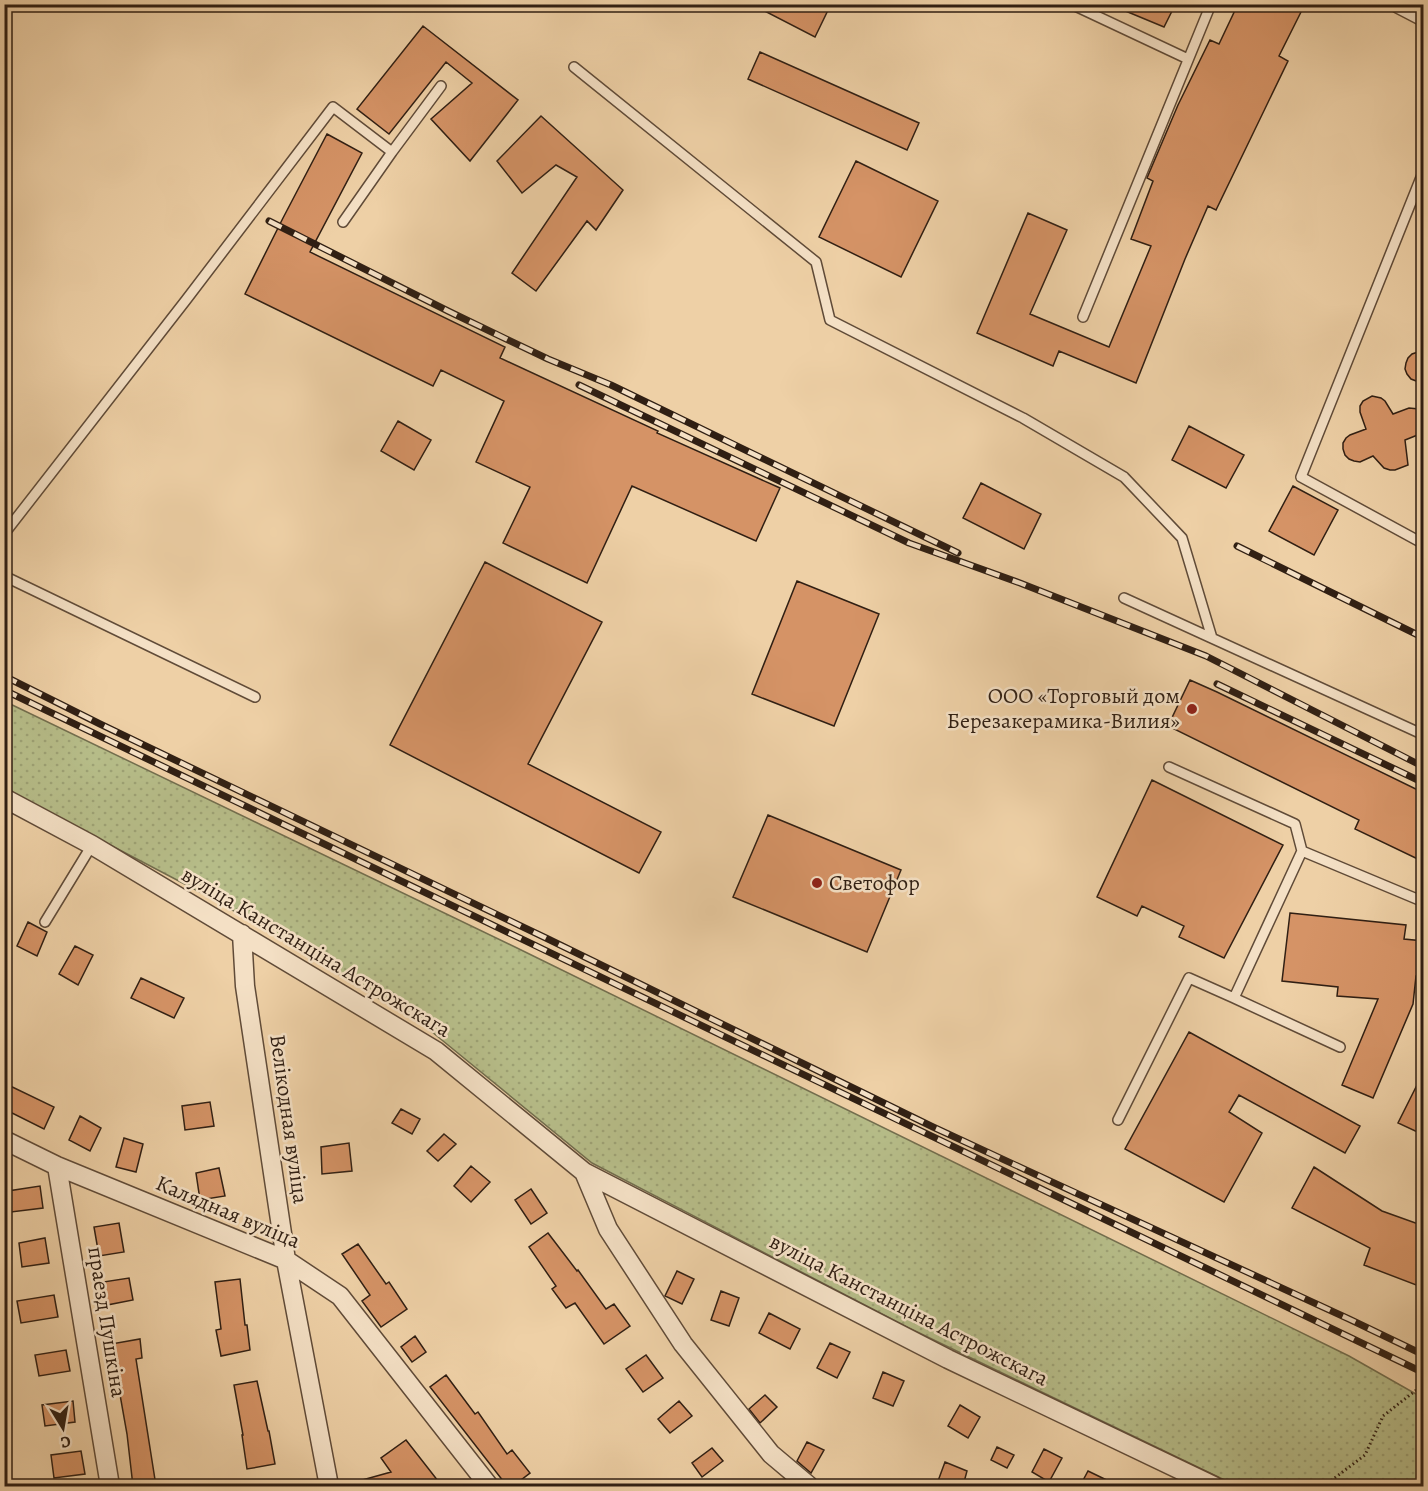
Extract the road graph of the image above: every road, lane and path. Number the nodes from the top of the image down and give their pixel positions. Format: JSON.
{"nodes":[{"id":1,"x":1071,"y":4,"type":"edge"},
{"id":2,"x":1211,"y":4,"type":"edge"},
{"id":3,"x":1399,"y":4,"type":"edge"},
{"id":4,"x":1424,"y":17,"type":"edge"},
{"id":5,"x":1188,"y":59,"type":"junction"},
{"id":6,"x":574,"y":67,"type":"dead end"},
{"id":7,"x":441,"y":86,"type":"dead end"},
{"id":8,"x":392,"y":152,"type":"junction"},
{"id":9,"x":1424,"y":171,"type":"edge"},
{"id":10,"x":343,"y":222,"type":"dead end"},
{"id":11,"x":1083,"y":317,"type":"dead end"},
{"id":12,"x":4,"y":534,"type":"edge"},
{"id":13,"x":1424,"y":544,"type":"edge"},
{"id":14,"x":4,"y":576,"type":"edge"},
{"id":15,"x":1124,"y":598,"type":"dead end"},
{"id":16,"x":1212,"y":638,"type":"junction"},
{"id":17,"x":255,"y":697,"type":"dead end"},
{"id":18,"x":1424,"y":735,"type":"edge"},
{"id":19,"x":1169,"y":767,"type":"dead end"},
{"id":20,"x":4,"y":798,"type":"edge"},
{"id":21,"x":92,"y":846,"type":"junction"},
{"id":22,"x":1302,"y":851,"type":"junction"},
{"id":23,"x":1424,"y":902,"type":"edge"},
{"id":24,"x":45,"y":922,"type":"dead end"},
{"id":25,"x":242,"y":934,"type":"junction"},
{"id":26,"x":1234,"y":998,"type":"junction"},
{"id":27,"x":1340,"y":1047,"type":"dead end"},
{"id":28,"x":1118,"y":1120,"type":"dead end"},
{"id":29,"x":4,"y":1140,"type":"edge"},
{"id":30,"x":57,"y":1166,"type":"junction"},
{"id":31,"x":584,"y":1173,"type":"junction"},
{"id":32,"x":286,"y":1260,"type":"junction"},
{"id":33,"x":1424,"y":1384,"type":"edge"},
{"id":34,"x":110,"y":1486,"type":"edge"},
{"id":35,"x":329,"y":1486,"type":"edge"},
{"id":36,"x":489,"y":1486,"type":"edge"},
{"id":37,"x":809,"y":1486,"type":"edge"},
{"id":38,"x":1214,"y":1486,"type":"edge"},
{"id":39,"x":1324,"y":1486,"type":"edge"}],
"edges":[{"from":1,"to":5,"type":"lane"},
{"from":2,"to":5,"type":"lane"},
{"from":3,"to":4,"type":"street"},
{"from":5,"to":11,"type":"lane"},
{"from":6,"to":16,"type":"lane"},
{"from":7,"to":8,"type":"lane"},
{"from":8,"to":10,"type":"lane"},
{"from":8,"to":12,"type":"lane"},
{"from":9,"to":13,"type":"lane"},
{"from":14,"to":17,"type":"lane"},
{"from":15,"to":16,"type":"lane"},
{"from":16,"to":18,"type":"lane"},
{"from":19,"to":22,"type":"lane"},
{"from":20,"to":21,"type":"street","name":"вуліца Канстанціна Астрожскага"},
{"from":21,"to":24,"type":"lane"},
{"from":21,"to":25,"type":"street","name":"вуліца Канстанціна Астрожскага"},
{"from":22,"to":23,"type":"lane"},
{"from":22,"to":26,"type":"lane"},
{"from":25,"to":31,"type":"street","name":"вуліца Канстанціна Астрожскага"},
{"from":25,"to":32,"type":"street","name":"Велікодная вуліца"},
{"from":26,"to":27,"type":"lane"},
{"from":26,"to":28,"type":"lane"},
{"from":29,"to":30,"type":"street","name":"Калядная вуліца"},
{"from":30,"to":32,"type":"street","name":"Калядная вуліца"},
{"from":30,"to":34,"type":"street","name":"праезд Пушкіна"},
{"from":31,"to":37,"type":"street","name":"вуліца Канстанціна Астрожскага"},
{"from":31,"to":38,"type":"street","name":"вуліца Канстанціна Астрожскага"},
{"from":32,"to":35,"type":"street","name":"Велікодная вуліца"},
{"from":32,"to":36,"type":"street","name":"Калядная вуліца"},
{"from":33,"to":39,"type":"path"}]}
